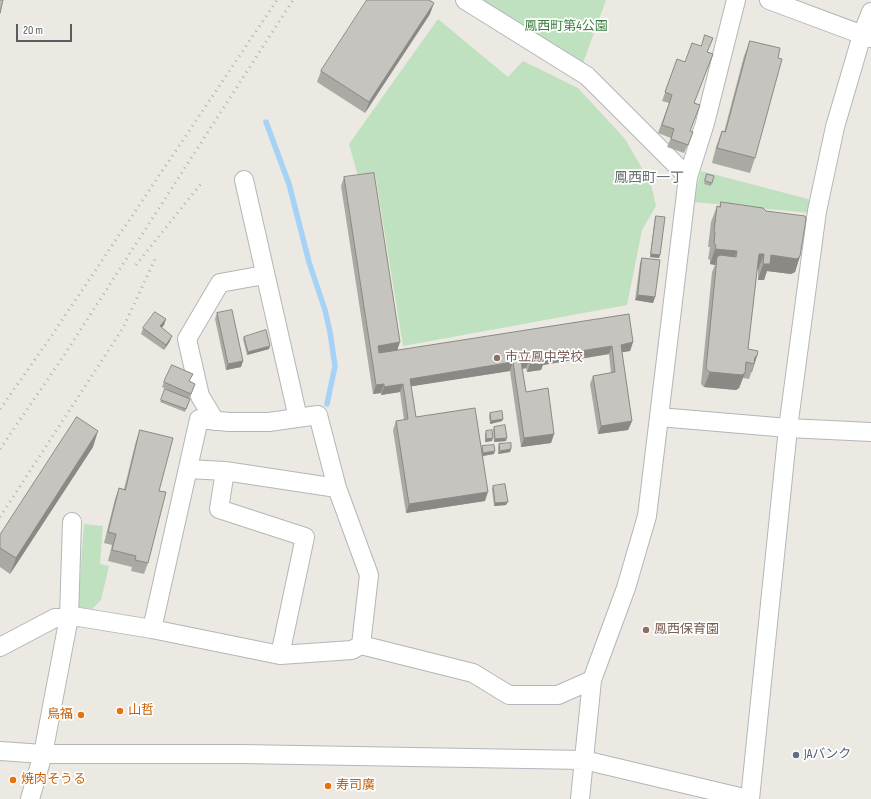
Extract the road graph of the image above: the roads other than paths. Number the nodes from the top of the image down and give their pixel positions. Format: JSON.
{"nodes":[{"id":1,"x":465,"y":0,"type":"edge"},
{"id":2,"x":736,"y":0,"type":"edge"},
{"id":3,"x":769,"y":0,"type":"edge"},
{"id":4,"x":871,"y":12,"type":"edge"},
{"id":5,"x":866,"y":36,"type":"edge"},
{"id":6,"x":688,"y":177,"type":"junction"},
{"id":7,"x":244,"y":180,"type":"dead end"},
{"id":8,"x":264,"y":275,"type":"junction"},
{"id":9,"x":659,"y":417,"type":"junction"},
{"id":10,"x":298,"y":418,"type":"junction"},
{"id":11,"x":215,"y":421,"type":"junction"},
{"id":12,"x":788,"y":428,"type":"junction"},
{"id":13,"x":871,"y":432,"type":"edge"},
{"id":14,"x":188,"y":468,"type":"junction"},
{"id":15,"x":225,"y":471,"type":"junction"},
{"id":16,"x":337,"y":488,"type":"junction"},
{"id":17,"x":72,"y":522,"type":"dead end"},
{"id":18,"x":69,"y":617,"type":"junction"},
{"id":19,"x":152,"y":629,"type":"junction"},
{"id":20,"x":361,"y":645,"type":"junction"},
{"id":21,"x":0,"y":647,"type":"edge"},
{"id":22,"x":280,"y":655,"type":"junction"},
{"id":23,"x":592,"y":680,"type":"junction"},
{"id":24,"x":0,"y":751,"type":"edge"},
{"id":25,"x":43,"y":754,"type":"junction"},
{"id":26,"x":584,"y":760,"type":"junction"},
{"id":27,"x":30,"y":799,"type":"edge"},
{"id":28,"x":580,"y":799,"type":"edge"},
{"id":29,"x":749,"y":799,"type":"edge"}],
"edges":[{"from":1,"to":6,"type":"street"},
{"from":2,"to":6,"type":"street"},
{"from":3,"to":5,"type":"street"},
{"from":4,"to":5,"type":"street"},
{"from":5,"to":12,"type":"street"},
{"from":6,"to":9,"type":"street"},
{"from":7,"to":8,"type":"street"},
{"from":8,"to":10,"type":"street"},
{"from":8,"to":11,"type":"street"},
{"from":9,"to":12,"type":"street"},
{"from":9,"to":23,"type":"street"},
{"from":10,"to":11,"type":"street"},
{"from":10,"to":16,"type":"street"},
{"from":11,"to":14,"type":"street"},
{"from":12,"to":13,"type":"street"},
{"from":12,"to":29,"type":"street"},
{"from":14,"to":15,"type":"street"},
{"from":14,"to":19,"type":"street"},
{"from":15,"to":16,"type":"street"},
{"from":15,"to":22,"type":"street"},
{"from":16,"to":20,"type":"street"},
{"from":17,"to":18,"type":"street"},
{"from":18,"to":19,"type":"street"},
{"from":18,"to":21,"type":"street"},
{"from":18,"to":25,"type":"street"},
{"from":19,"to":22,"type":"street"},
{"from":20,"to":22,"type":"street"},
{"from":20,"to":23,"type":"street"},
{"from":23,"to":26,"type":"street"},
{"from":24,"to":25,"type":"street"},
{"from":25,"to":26,"type":"street"},
{"from":25,"to":27,"type":"street"},
{"from":26,"to":28,"type":"street"},
{"from":26,"to":29,"type":"street"}]}
